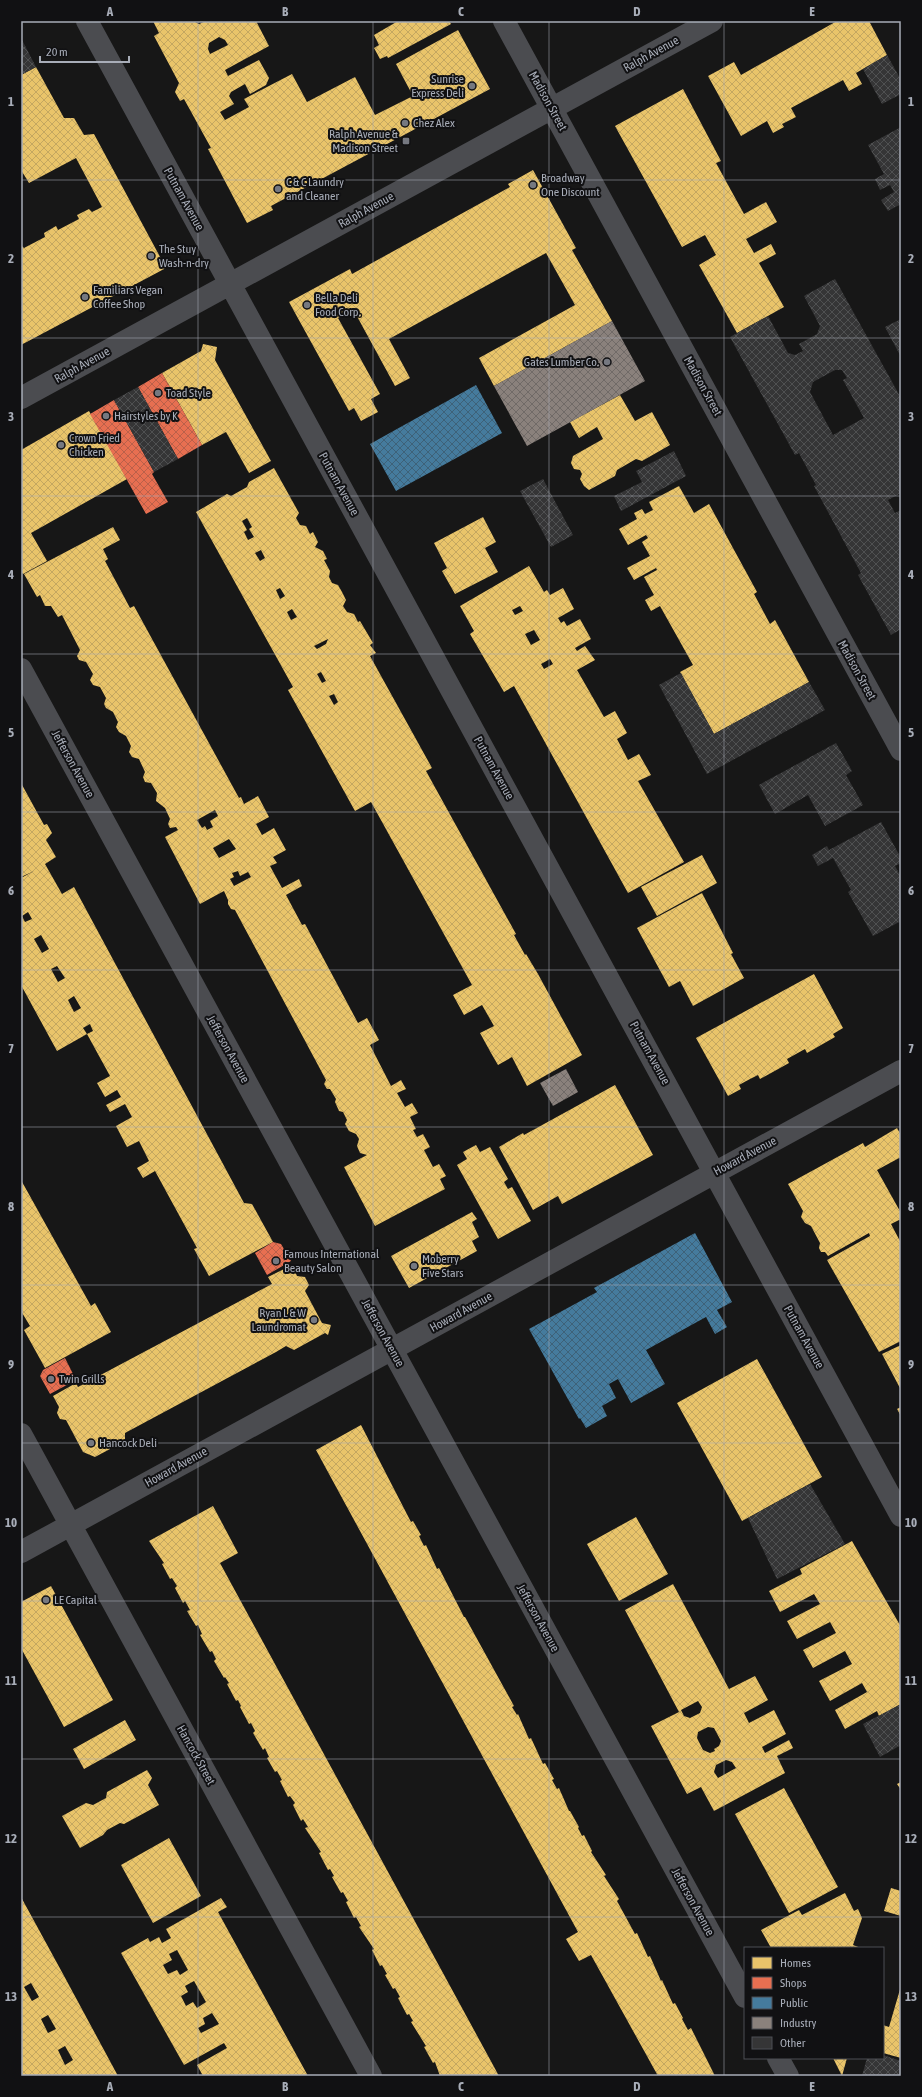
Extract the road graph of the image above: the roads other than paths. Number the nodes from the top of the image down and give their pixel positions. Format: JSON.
{"nodes":[{"id":1,"x":87,"y":21,"type":"edge"},
{"id":2,"x":504,"y":21,"type":"edge"},
{"id":3,"x":712,"y":21,"type":"edge"},
{"id":4,"x":552,"y":108,"type":"junction"},
{"id":5,"x":230,"y":284,"type":"junction"},
{"id":6,"x":21,"y":398,"type":"edge"},
{"id":7,"x":21,"y":669,"type":"edge"},
{"id":8,"x":901,"y":750,"type":"edge"},
{"id":9,"x":901,"y":1071,"type":"edge"},
{"id":10,"x":715,"y":1172,"type":"junction"},
{"id":11,"x":392,"y":1349,"type":"junction"},
{"id":12,"x":21,"y":1434,"type":"edge"},
{"id":13,"x":901,"y":1516,"type":"edge"},
{"id":14,"x":70,"y":1524,"type":"junction"},
{"id":15,"x":21,"y":1552,"type":"edge"},
{"id":16,"x":744,"y":1995,"type":"edge"},
{"id":17,"x":779,"y":2059,"type":"edge"},
{"id":18,"x":371,"y":2076,"type":"edge"},
{"id":19,"x":788,"y":2076,"type":"edge"}],
"edges":[{"from":1,"to":5,"type":"street","name":"Putnam Avenue"},
{"from":2,"to":4,"type":"street","name":"Madison Street"},
{"from":3,"to":4,"type":"street","name":"Ralph Avenue"},
{"from":4,"to":5,"type":"street","name":"Ralph Avenue"},
{"from":4,"to":8,"type":"street","name":"Madison Street"},
{"from":5,"to":6,"type":"street","name":"Ralph Avenue"},
{"from":5,"to":10,"type":"street","name":"Putnam Avenue"},
{"from":7,"to":11,"type":"street","name":"Jefferson Avenue"},
{"from":9,"to":10,"type":"street","name":"Howard Avenue"},
{"from":10,"to":11,"type":"street","name":"Howard Avenue"},
{"from":10,"to":13,"type":"street","name":"Putnam Avenue"},
{"from":11,"to":14,"type":"street","name":"Howard Avenue"},
{"from":11,"to":16,"type":"street","name":"Jefferson Avenue"},
{"from":12,"to":14,"type":"street","name":"Hancock Street"},
{"from":14,"to":15,"type":"street","name":"Howard Avenue"},
{"from":14,"to":18,"type":"street","name":"Hancock Street"},
{"from":17,"to":19,"type":"street"}]}
